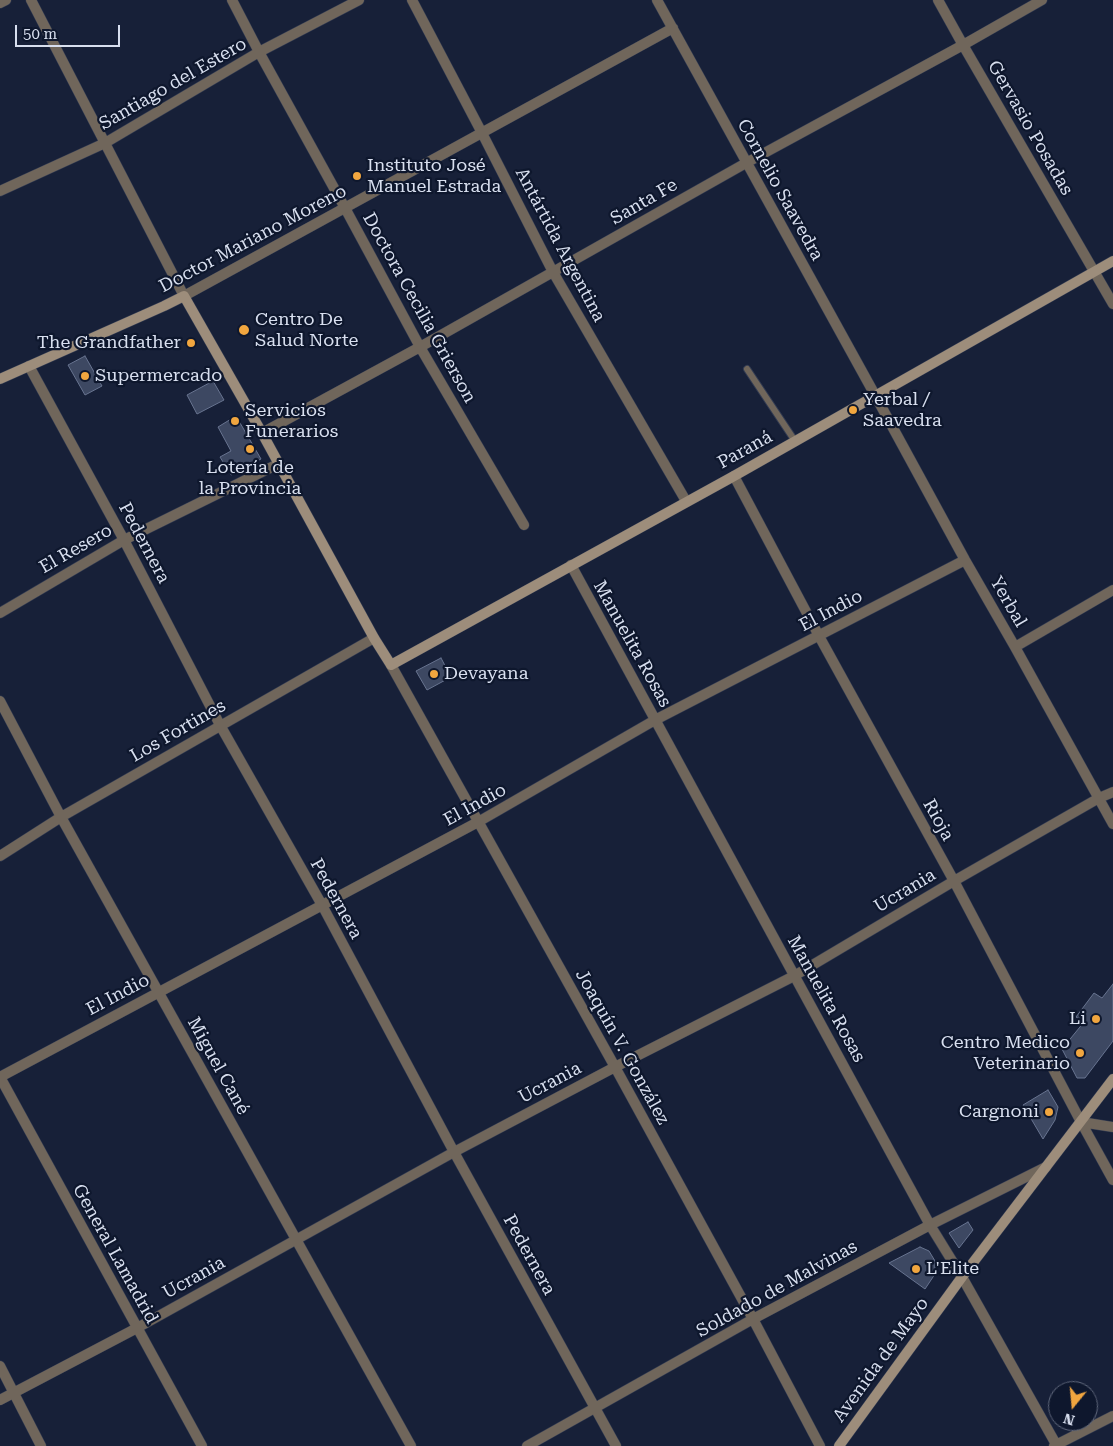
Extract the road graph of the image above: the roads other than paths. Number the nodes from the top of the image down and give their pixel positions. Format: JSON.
{"nodes":[{"id":1,"x":6,"y":0,"type":"edge"},
{"id":2,"x":31,"y":0,"type":"edge"},
{"id":3,"x":232,"y":0,"type":"edge"},
{"id":4,"x":359,"y":0,"type":"edge"},
{"id":5,"x":412,"y":0,"type":"edge"},
{"id":6,"x":657,"y":0,"type":"edge"},
{"id":7,"x":938,"y":0,"type":"edge"},
{"id":8,"x":1042,"y":0,"type":"edge"},
{"id":9,"x":0,"y":3,"type":"edge"},
{"id":10,"x":672,"y":28,"type":"junction"},
{"id":11,"x":962,"y":45,"type":"junction"},
{"id":12,"x":259,"y":52,"type":"junction"},
{"id":13,"x":482,"y":133,"type":"junction"},
{"id":14,"x":104,"y":143,"type":"junction"},
{"id":15,"x":746,"y":162,"type":"junction"},
{"id":16,"x":0,"y":190,"type":"edge"},
{"id":17,"x":345,"y":208,"type":"junction"},
{"id":18,"x":1113,"y":261,"type":"edge"},
{"id":19,"x":1094,"y":271,"type":"junction"},
{"id":20,"x":553,"y":272,"type":"junction"},
{"id":21,"x":184,"y":296,"type":"junction"},
{"id":22,"x":1113,"y":304,"type":"edge"},
{"id":23,"x":420,"y":347,"type":"junction"},
{"id":24,"x":29,"y":366,"type":"junction"},
{"id":25,"x":747,"y":368,"type":"dead end"},
{"id":26,"x":0,"y":380,"type":"edge"},
{"id":27,"x":875,"y":395,"type":"junction"},
{"id":28,"x":262,"y":433,"type":"junction"},
{"id":29,"x":795,"y":440,"type":"junction"},
{"id":30,"x":278,"y":464,"type":"junction"},
{"id":31,"x":734,"y":476,"type":"junction"},
{"id":32,"x":686,"y":501,"type":"junction"},
{"id":33,"x":524,"y":525,"type":"dead end"},
{"id":34,"x":124,"y":540,"type":"junction"},
{"id":35,"x":964,"y":560,"type":"junction"},
{"id":36,"x":571,"y":565,"type":"junction"},
{"id":37,"x":1113,"y":590,"type":"edge"},
{"id":38,"x":0,"y":613,"type":"edge"},
{"id":39,"x":819,"y":636,"type":"junction"},
{"id":40,"x":374,"y":638,"type":"junction"},
{"id":41,"x":1015,"y":647,"type":"junction"},
{"id":42,"x":391,"y":665,"type":"junction"},
{"id":43,"x":0,"y":701,"type":"edge"},
{"id":44,"x":655,"y":720,"type":"junction"},
{"id":45,"x":220,"y":725,"type":"junction"},
{"id":46,"x":1113,"y":792,"type":"edge"},
{"id":47,"x":1099,"y":798,"type":"junction"},
{"id":48,"x":61,"y":817,"type":"junction"},
{"id":49,"x":478,"y":822,"type":"junction"},
{"id":50,"x":1113,"y":824,"type":"edge"},
{"id":51,"x":0,"y":856,"type":"edge"},
{"id":52,"x":954,"y":881,"type":"junction"},
{"id":53,"x":322,"y":905,"type":"junction"},
{"id":54,"x":794,"y":976,"type":"junction"},
{"id":55,"x":159,"y":992,"type":"junction"},
{"id":56,"x":615,"y":1067,"type":"junction"},
{"id":57,"x":0,"y":1077,"type":"edge"},
{"id":58,"x":1113,"y":1079,"type":"edge"},
{"id":59,"x":1081,"y":1122,"type":"junction"},
{"id":60,"x":1113,"y":1127,"type":"edge"},
{"id":61,"x":454,"y":1152,"type":"junction"},
{"id":62,"x":1047,"y":1167,"type":"junction"},
{"id":63,"x":1113,"y":1180,"type":"edge"},
{"id":64,"x":930,"y":1225,"type":"junction"},
{"id":65,"x":296,"y":1240,"type":"junction"},
{"id":66,"x":962,"y":1277,"type":"junction"},
{"id":67,"x":753,"y":1319,"type":"junction"},
{"id":68,"x":137,"y":1328,"type":"junction"},
{"id":69,"x":0,"y":1366,"type":"edge"},
{"id":70,"x":13,"y":1392,"type":"junction"},
{"id":71,"x":0,"y":1400,"type":"edge"},
{"id":72,"x":596,"y":1408,"type":"junction"},
{"id":73,"x":1113,"y":1416,"type":"edge"},
{"id":74,"x":41,"y":1446,"type":"edge"},
{"id":75,"x":202,"y":1446,"type":"edge"},
{"id":76,"x":411,"y":1446,"type":"edge"},
{"id":77,"x":528,"y":1446,"type":"edge"},
{"id":78,"x":616,"y":1446,"type":"edge"},
{"id":79,"x":820,"y":1446,"type":"edge"},
{"id":80,"x":839,"y":1446,"type":"edge"},
{"id":81,"x":1055,"y":1446,"type":"edge"}],
"edges":[{"from":1,"to":9,"type":"street"},
{"from":2,"to":14,"type":"street"},
{"from":3,"to":12,"type":"street","name":"Doctora Cecilia Grierson"},
{"from":4,"to":12,"type":"street","name":"Santiago del Estero"},
{"from":5,"to":13,"type":"street","name":"Antártida Argentina"},
{"from":6,"to":10,"type":"street","name":"Cornelio Saavedra"},
{"from":7,"to":11,"type":"street","name":"Gervasio Posadas"},
{"from":8,"to":11,"type":"street","name":"Santa Fe"},
{"from":10,"to":13,"type":"street","name":"Doctor Mariano Moreno"},
{"from":10,"to":15,"type":"street","name":"Cornelio Saavedra"},
{"from":11,"to":15,"type":"street","name":"Santa Fe"},
{"from":11,"to":19,"type":"street","name":"Gervasio Posadas"},
{"from":12,"to":14,"type":"street","name":"Santiago del Estero"},
{"from":12,"to":17,"type":"street","name":"Doctora Cecilia Grierson"},
{"from":13,"to":17,"type":"street","name":"Doctor Mariano Moreno"},
{"from":13,"to":20,"type":"street","name":"Antártida Argentina"},
{"from":14,"to":16,"type":"street","name":"Santiago del Estero"},
{"from":14,"to":21,"type":"street"},
{"from":15,"to":20,"type":"street","name":"Santa Fe"},
{"from":15,"to":27,"type":"street","name":"Cornelio Saavedra"},
{"from":17,"to":21,"type":"street","name":"Doctor Mariano Moreno"},
{"from":17,"to":23,"type":"street","name":"Doctora Cecilia Grierson"},
{"from":18,"to":19,"type":"street","name":"Paraná"},
{"from":19,"to":22,"type":"street","name":"Gervasio Posadas"},
{"from":19,"to":27,"type":"street","name":"Paraná"},
{"from":20,"to":23,"type":"street","name":"Santa Fe"},
{"from":20,"to":32,"type":"street","name":"Antártida Argentina"},
{"from":21,"to":24,"type":"street","name":"Doctor Mariano Moreno"},
{"from":21,"to":28,"type":"street"},
{"from":23,"to":28,"type":"street","name":"Santa Fe"},
{"from":23,"to":33,"type":"street","name":"Doctora Cecilia Grierson"},
{"from":24,"to":26,"type":"street","name":"Doctor Mariano Moreno"},
{"from":24,"to":34,"type":"street","name":"Pedernera"},
{"from":25,"to":29,"type":"lane"},
{"from":27,"to":29,"type":"street","name":"Paraná"},
{"from":27,"to":35,"type":"street","name":"Yerbal"},
{"from":28,"to":30,"type":"street"},
{"from":29,"to":31,"type":"street","name":"Paraná"},
{"from":30,"to":34,"type":"street","name":"El Resero"},
{"from":30,"to":40,"type":"street"},
{"from":31,"to":32,"type":"street","name":"Paraná"},
{"from":31,"to":39,"type":"street","name":"Rioja"},
{"from":32,"to":36,"type":"street","name":"Paraná"},
{"from":34,"to":38,"type":"street","name":"El Resero"},
{"from":34,"to":45,"type":"street","name":"Pedernera"},
{"from":35,"to":39,"type":"street","name":"El Indio"},
{"from":35,"to":41,"type":"street","name":"Yerbal"},
{"from":36,"to":42,"type":"street","name":"Paraná"},
{"from":36,"to":44,"type":"street","name":"Manuelita Rosas"},
{"from":37,"to":41,"type":"street"},
{"from":39,"to":44,"type":"street","name":"El Indio"},
{"from":39,"to":52,"type":"street","name":"Rioja"},
{"from":40,"to":42,"type":"street"},
{"from":40,"to":45,"type":"street","name":"Los Fortines"},
{"from":41,"to":47,"type":"street","name":"Yerbal"},
{"from":42,"to":49,"type":"street","name":"Joaquín V. González"},
{"from":43,"to":48,"type":"street","name":"Miguel Cané"},
{"from":44,"to":49,"type":"street","name":"El Indio"},
{"from":44,"to":54,"type":"street","name":"Manuelita Rosas"},
{"from":45,"to":48,"type":"street","name":"Los Fortines"},
{"from":45,"to":53,"type":"street","name":"Pedernera"},
{"from":46,"to":47,"type":"street","name":"Ucrania"},
{"from":47,"to":50,"type":"street","name":"Yerbal"},
{"from":47,"to":52,"type":"street","name":"Ucrania"},
{"from":48,"to":51,"type":"street","name":"Los Fortines"},
{"from":48,"to":55,"type":"street","name":"Miguel Cané"},
{"from":49,"to":53,"type":"street","name":"El Indio"},
{"from":49,"to":56,"type":"street","name":"Joaquín V. González"},
{"from":52,"to":54,"type":"street","name":"Ucrania"},
{"from":52,"to":59,"type":"street","name":"Rioja"},
{"from":53,"to":55,"type":"street","name":"El Indio"},
{"from":53,"to":61,"type":"street","name":"Pedernera"},
{"from":54,"to":56,"type":"street","name":"Ucrania"},
{"from":54,"to":64,"type":"street","name":"Manuelita Rosas"},
{"from":55,"to":57,"type":"street","name":"El Indio"},
{"from":55,"to":65,"type":"street","name":"Miguel Cané"},
{"from":56,"to":61,"type":"street","name":"Ucrania"},
{"from":56,"to":67,"type":"street","name":"Joaquín V. González"},
{"from":57,"to":68,"type":"street","name":"General Lamadrid"},
{"from":58,"to":59,"type":"street","name":"Avenida de Mayo"},
{"from":59,"to":60,"type":"street"},
{"from":59,"to":62,"type":"street","name":"Avenida de Mayo"},
{"from":59,"to":63,"type":"street","name":"Rioja"},
{"from":61,"to":65,"type":"street","name":"Ucrania"},
{"from":61,"to":72,"type":"street","name":"Pedernera"},
{"from":62,"to":64,"type":"street","name":"Soldado de Malvinas"},
{"from":62,"to":66,"type":"street","name":"Avenida de Mayo"},
{"from":64,"to":66,"type":"street","name":"Manuelita Rosas"},
{"from":64,"to":67,"type":"street","name":"Soldado de Malvinas"},
{"from":65,"to":68,"type":"street","name":"Ucrania"},
{"from":65,"to":76,"type":"street","name":"Miguel Cané"},
{"from":66,"to":80,"type":"street","name":"Avenida de Mayo"},
{"from":66,"to":81,"type":"street","name":"Manuelita Rosas"},
{"from":67,"to":72,"type":"street","name":"Soldado de Malvinas"},
{"from":67,"to":79,"type":"street","name":"Joaquín V. González"},
{"from":68,"to":70,"type":"street","name":"Ucrania"},
{"from":68,"to":75,"type":"street","name":"General Lamadrid"},
{"from":69,"to":70,"type":"street"},
{"from":70,"to":71,"type":"street","name":"Ucrania"},
{"from":70,"to":74,"type":"street"},
{"from":72,"to":77,"type":"street","name":"Soldado de Malvinas"},
{"from":72,"to":78,"type":"street","name":"Pedernera"},
{"from":73,"to":81,"type":"street"}]}
